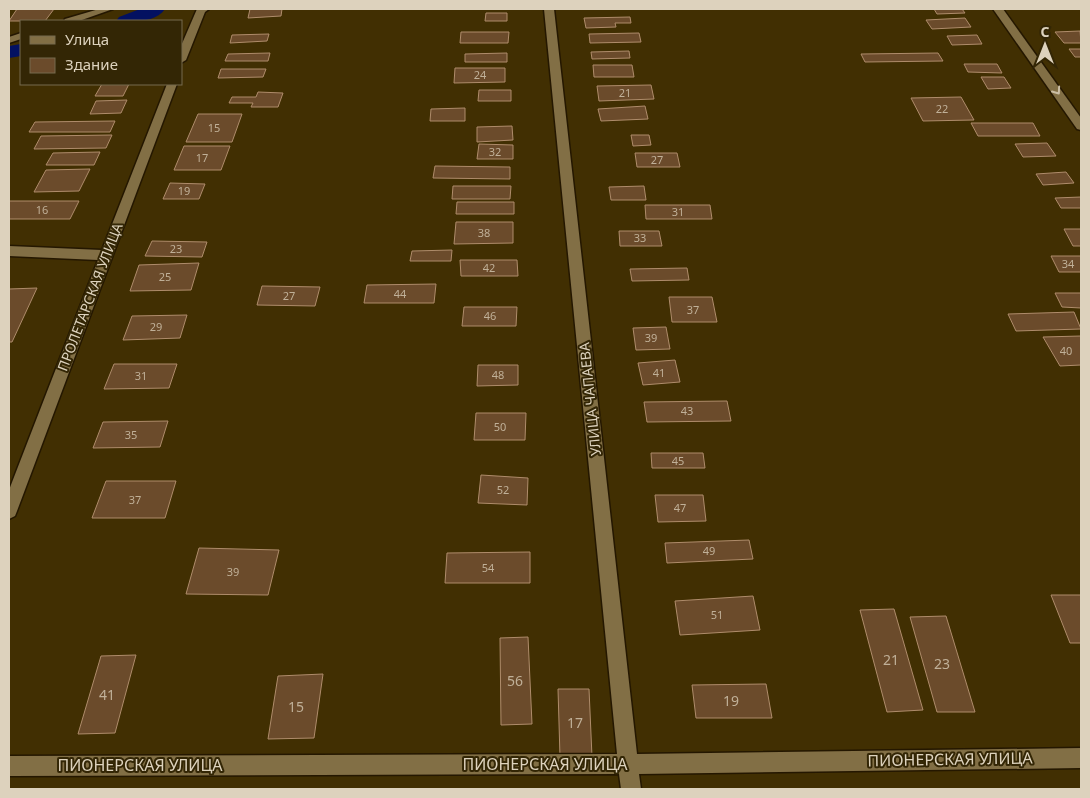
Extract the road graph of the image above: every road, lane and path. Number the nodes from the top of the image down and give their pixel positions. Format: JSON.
{"nodes":[{"id":1,"x":108,"y":9,"type":"edge"},
{"id":2,"x":549,"y":9,"type":"edge"},
{"id":3,"x":998,"y":9,"type":"edge"},
{"id":4,"x":202,"y":10,"type":"edge"},
{"id":5,"x":71,"y":20,"type":"edge"},
{"id":6,"x":182,"y":58,"type":"edge"},
{"id":7,"x":172,"y":85,"type":"edge"},
{"id":8,"x":1081,"y":126,"type":"edge"},
{"id":9,"x":9,"y":251,"type":"edge"},
{"id":10,"x":105,"y":255,"type":"junction"},
{"id":11,"x":9,"y":511,"type":"edge"},
{"id":12,"x":1081,"y":758,"type":"edge"},
{"id":13,"x":628,"y":764,"type":"junction"},
{"id":14,"x":9,"y":766,"type":"edge"},
{"id":15,"x":631,"y":789,"type":"edge"}],
"edges":[{"from":1,"to":5,"type":"street"},
{"from":2,"to":13,"type":"street","name":"УЛИЦА ЧАПАЕВА"},
{"from":3,"to":8,"type":"street","one_way":true},
{"from":4,"to":6,"type":"street"},
{"from":7,"to":10,"type":"street","name":"ПРОЛЕТАРСКАЯ УЛИЦА"},
{"from":9,"to":10,"type":"street"},
{"from":10,"to":11,"type":"street","name":"ПРОЛЕТАРСКАЯ УЛИЦА"},
{"from":12,"to":13,"type":"street","name":"ПИОНЕРСКАЯ УЛИЦА"},
{"from":13,"to":14,"type":"street","name":"ПИОНЕРСКАЯ УЛИЦА"},
{"from":13,"to":15,"type":"street","name":"УЛИЦА ЧАПАЕВА"}]}
